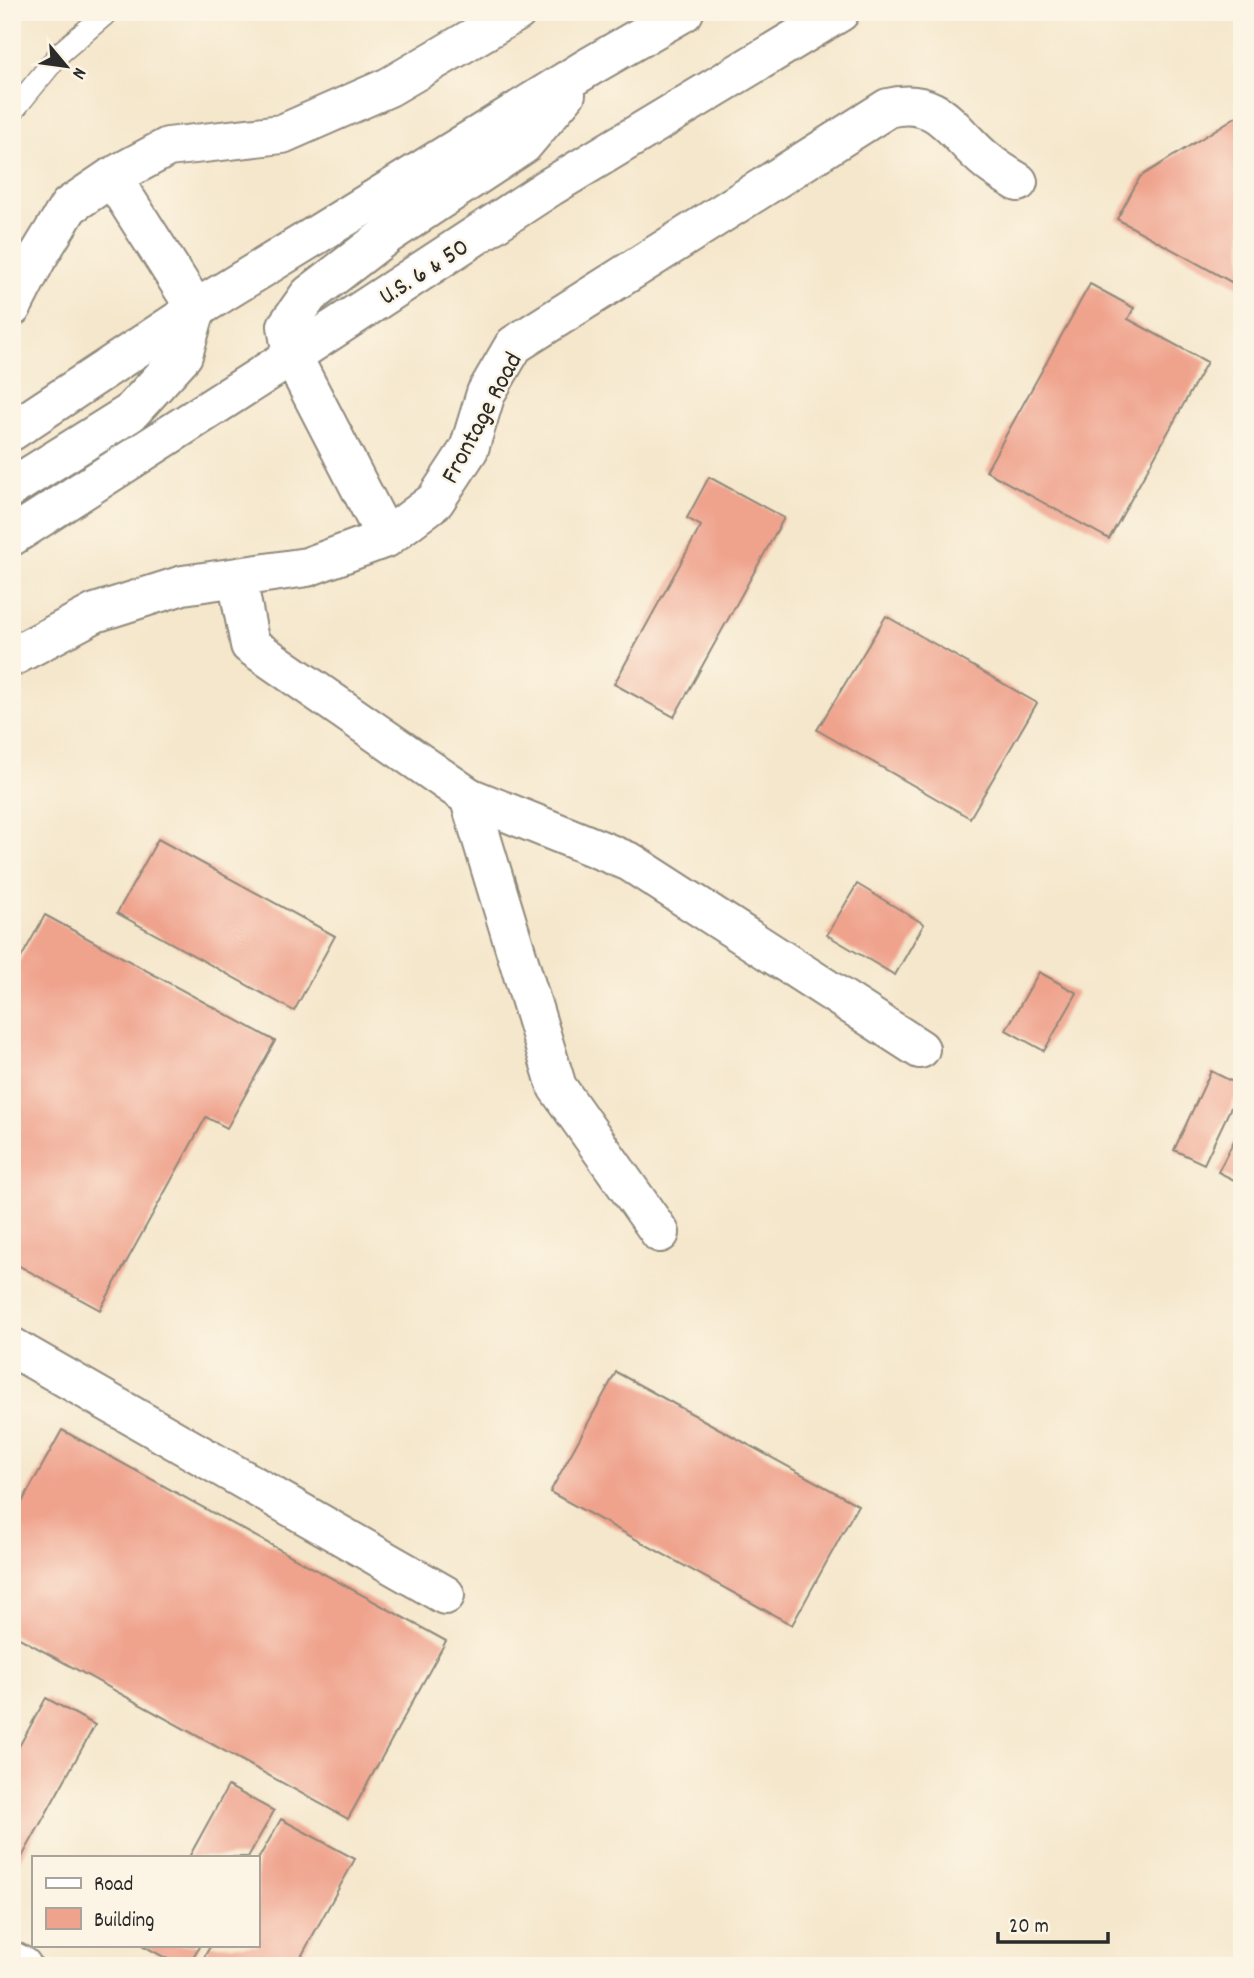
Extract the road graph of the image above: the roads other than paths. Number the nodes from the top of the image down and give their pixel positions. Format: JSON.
{"nodes":[{"id":1,"x":108,"y":12,"type":"edge"},
{"id":2,"x":517,"y":12,"type":"edge"},
{"id":3,"x":684,"y":12,"type":"edge"},
{"id":4,"x":840,"y":12,"type":"edge"},
{"id":5,"x":589,"y":67,"type":"junction"},
{"id":6,"x":12,"y":112,"type":"edge"},
{"id":7,"x":112,"y":177,"type":"junction"},
{"id":8,"x":1018,"y":183,"type":"dead end"},
{"id":9,"x":12,"y":307,"type":"edge"},
{"id":10,"x":196,"y":309,"type":"junction"},
{"id":11,"x":292,"y":356,"type":"junction"},
{"id":12,"x":12,"y":431,"type":"edge"},
{"id":13,"x":12,"y":487,"type":"edge"},
{"id":14,"x":12,"y":536,"type":"edge"},
{"id":15,"x":386,"y":538,"type":"junction"},
{"id":16,"x":237,"y":578,"type":"junction"},
{"id":17,"x":12,"y":656,"type":"edge"},
{"id":18,"x":469,"y":797,"type":"junction"},
{"id":19,"x":920,"y":1049,"type":"dead end"},
{"id":20,"x":660,"y":1233,"type":"dead end"},
{"id":21,"x":12,"y":1348,"type":"edge"},
{"id":22,"x":445,"y":1595,"type":"dead end"},
{"id":23,"x":12,"y":1961,"type":"edge"},
{"id":24,"x":22,"y":1966,"type":"edge"}],
"edges":[{"from":1,"to":6,"type":"lane"},
{"from":2,"to":7,"type":"main road"},
{"from":3,"to":5,"type":"main road"},
{"from":4,"to":11,"type":"main road","name":"U.S. 6 & 50"},
{"from":5,"to":10,"type":"main road"},
{"from":5,"to":11,"type":"main road"},
{"from":7,"to":9,"type":"main road"},
{"from":7,"to":10,"type":"main road"},
{"from":8,"to":15,"type":"main road","name":"Frontage Road"},
{"from":10,"to":12,"type":"main road"},
{"from":10,"to":13,"type":"main road"},
{"from":11,"to":14,"type":"main road","name":"U.S. 6 & 50"},
{"from":11,"to":15,"type":"main road"},
{"from":15,"to":16,"type":"main road","name":"Frontage Road"},
{"from":16,"to":17,"type":"main road","name":"Frontage Road"},
{"from":16,"to":18,"type":"main road"},
{"from":18,"to":19,"type":"main road"},
{"from":18,"to":20,"type":"main road"},
{"from":21,"to":22,"type":"main road"},
{"from":23,"to":24,"type":"main road"}]}
